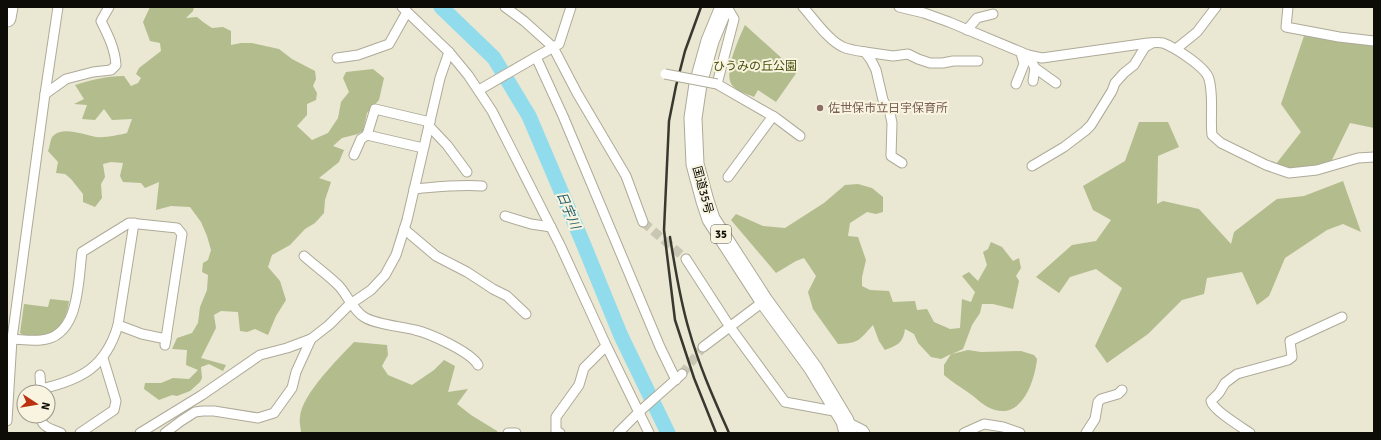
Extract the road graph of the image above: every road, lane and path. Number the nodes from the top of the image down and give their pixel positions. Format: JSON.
{"nodes":[{"id":1,"x":9,"y":7,"type":"edge"},
{"id":2,"x":58,"y":7,"type":"edge"},
{"id":3,"x":109,"y":7,"type":"edge"},
{"id":4,"x":505,"y":7,"type":"edge"},
{"id":5,"x":571,"y":7,"type":"edge"},
{"id":6,"x":724,"y":7,"type":"edge"},
{"id":7,"x":727,"y":7,"type":"edge"},
{"id":8,"x":803,"y":7,"type":"edge"},
{"id":9,"x":899,"y":7,"type":"edge"},
{"id":10,"x":1216,"y":7,"type":"edge"},
{"id":11,"x":1288,"y":7,"type":"edge"},
{"id":12,"x":404,"y":10,"type":"edge"},
{"id":13,"x":993,"y":14,"type":"dead end"},
{"id":14,"x":7,"y":18,"type":"edge"},
{"id":15,"x":967,"y":30,"type":"junction"},
{"id":16,"x":1374,"y":41,"type":"edge"},
{"id":17,"x":1152,"y":43,"type":"junction"},
{"id":18,"x":553,"y":47,"type":"junction"},
{"id":19,"x":1176,"y":49,"type":"junction"},
{"id":20,"x":449,"y":52,"type":"junction"},
{"id":21,"x":865,"y":52,"type":"junction"},
{"id":22,"x":1024,"y":54,"type":"junction"},
{"id":23,"x":536,"y":56,"type":"junction"},
{"id":24,"x":337,"y":58,"type":"dead end"},
{"id":25,"x":978,"y":61,"type":"dead end"},
{"id":26,"x":1035,"y":68,"type":"junction"},
{"id":27,"x":665,"y":74,"type":"dead end"},
{"id":28,"x":1034,"y":81,"type":"dead end"},
{"id":29,"x":1051,"y":83,"type":"dead end"},
{"id":30,"x":717,"y":84,"type":"junction"},
{"id":31,"x":1016,"y":84,"type":"dead end"},
{"id":32,"x":479,"y":90,"type":"junction"},
{"id":33,"x":45,"y":94,"type":"junction"},
{"id":34,"x":773,"y":116,"type":"junction"},
{"id":35,"x":429,"y":124,"type":"junction"},
{"id":36,"x":367,"y":135,"type":"junction"},
{"id":37,"x":800,"y":136,"type":"dead end"},
{"id":38,"x":423,"y":148,"type":"junction"},
{"id":39,"x":354,"y":156,"type":"dead end"},
{"id":40,"x":1374,"y":157,"type":"edge"},
{"id":41,"x":902,"y":163,"type":"dead end"},
{"id":42,"x":1032,"y":166,"type":"dead end"},
{"id":43,"x":467,"y":172,"type":"dead end"},
{"id":44,"x":728,"y":177,"type":"dead end"},
{"id":45,"x":482,"y":186,"type":"dead end"},
{"id":46,"x":414,"y":189,"type":"junction"},
{"id":47,"x":505,"y":216,"type":"dead end"},
{"id":48,"x":642,"y":222,"type":"tunnel mouth"},
{"id":49,"x":134,"y":224,"type":"junction"},
{"id":50,"x":551,"y":227,"type":"junction"},
{"id":51,"x":404,"y":229,"type":"junction"},
{"id":52,"x":304,"y":256,"type":"dead end"},
{"id":53,"x":686,"y":259,"type":"tunnel mouth"},
{"id":54,"x":764,"y":300,"type":"junction"},
{"id":55,"x":351,"y":303,"type":"junction"},
{"id":56,"x":526,"y":314,"type":"dead end"},
{"id":57,"x":1342,"y":317,"type":"dead end"},
{"id":58,"x":118,"y":325,"type":"junction"},
{"id":59,"x":730,"y":327,"type":"junction"},
{"id":60,"x":10,"y":339,"type":"edge"},
{"id":61,"x":311,"y":339,"type":"junction"},
{"id":62,"x":606,"y":346,"type":"junction"},
{"id":63,"x":703,"y":347,"type":"tunnel mouth"},
{"id":64,"x":103,"y":358,"type":"junction"},
{"id":65,"x":478,"y":365,"type":"dead end"},
{"id":66,"x":40,"y":375,"type":"dead end"},
{"id":67,"x":41,"y":384,"type":"edge"},
{"id":68,"x":56,"y":386,"type":"edge"},
{"id":69,"x":1122,"y":390,"type":"dead end"},
{"id":70,"x":639,"y":412,"type":"junction"},
{"id":71,"x":7,"y":421,"type":"edge"},
{"id":72,"x":844,"y":422,"type":"edge"},
{"id":73,"x":43,"y":424,"type":"edge"},
{"id":74,"x":555,"y":432,"type":"edge"},
{"id":75,"x":61,"y":433,"type":"edge"},
{"id":76,"x":80,"y":433,"type":"edge"},
{"id":77,"x":140,"y":433,"type":"edge"},
{"id":78,"x":165,"y":433,"type":"edge"},
{"id":79,"x":508,"y":433,"type":"edge"},
{"id":80,"x":516,"y":433,"type":"edge"},
{"id":81,"x":618,"y":433,"type":"edge"},
{"id":82,"x":649,"y":433,"type":"edge"},
{"id":83,"x":865,"y":433,"type":"edge"},
{"id":84,"x":964,"y":433,"type":"edge"},
{"id":85,"x":1020,"y":433,"type":"edge"},
{"id":86,"x":1086,"y":433,"type":"edge"},
{"id":87,"x":1250,"y":433,"type":"edge"}],
"edges":[{"from":1,"to":14,"type":"highway"},
{"from":2,"to":33,"type":"street"},
{"from":3,"to":33,"type":"street"},
{"from":4,"to":18,"type":"street"},
{"from":5,"to":18,"type":"street"},
{"from":6,"to":54,"type":"highway","name":"国道35号","number":"35"},
{"from":7,"to":30,"type":"street"},
{"from":8,"to":21,"type":"street"},
{"from":9,"to":15,"type":"street"},
{"from":10,"to":19,"type":"street"},
{"from":11,"to":16,"type":"street"},
{"from":12,"to":20,"type":"street"},
{"from":12,"to":24,"type":"street"},
{"from":13,"to":15,"type":"street"},
{"from":15,"to":22,"type":"street"},
{"from":17,"to":19,"type":"street"},
{"from":17,"to":22,"type":"street"},
{"from":17,"to":42,"type":"street"},
{"from":18,"to":23,"type":"street"},
{"from":18,"to":48,"type":"street"},
{"from":19,"to":40,"type":"street"},
{"from":20,"to":32,"type":"street"},
{"from":20,"to":35,"type":"street"},
{"from":21,"to":25,"type":"street"},
{"from":21,"to":41,"type":"street"},
{"from":22,"to":26,"type":"street"},
{"from":22,"to":31,"type":"street"},
{"from":23,"to":32,"type":"street"},
{"from":23,"to":70,"type":"street"},
{"from":26,"to":28,"type":"street"},
{"from":26,"to":29,"type":"street"},
{"from":27,"to":30,"type":"street","bridge":true},
{"from":30,"to":34,"type":"street"},
{"from":32,"to":50,"type":"street"},
{"from":33,"to":60,"type":"street"},
{"from":34,"to":37,"type":"street"},
{"from":34,"to":44,"type":"street"},
{"from":35,"to":36,"type":"street"},
{"from":35,"to":38,"type":"street"},
{"from":35,"to":43,"type":"street"},
{"from":36,"to":38,"type":"street"},
{"from":36,"to":39,"type":"street"},
{"from":38,"to":46,"type":"street"},
{"from":45,"to":46,"type":"street"},
{"from":46,"to":51,"type":"street"},
{"from":47,"to":50,"type":"street"},
{"from":49,"to":58,"type":"street"},
{"from":49,"to":58,"type":"street"},
{"from":49,"to":60,"type":"street"},
{"from":50,"to":62,"type":"street"},
{"from":51,"to":55,"type":"street"},
{"from":51,"to":56,"type":"street"},
{"from":52,"to":55,"type":"street"},
{"from":53,"to":59,"type":"street"},
{"from":54,"to":59,"type":"street"},
{"from":54,"to":72,"type":"highway","name":"国道35号","number":"35"},
{"from":55,"to":61,"type":"street"},
{"from":55,"to":65,"type":"street"},
{"from":57,"to":87,"type":"street"},
{"from":58,"to":64,"type":"street"},
{"from":59,"to":63,"type":"street"},
{"from":59,"to":72,"type":"street"},
{"from":60,"to":71,"type":"street"},
{"from":61,"to":77,"type":"street"},
{"from":61,"to":78,"type":"street"},
{"from":62,"to":70,"type":"street"},
{"from":62,"to":74,"type":"street"},
{"from":64,"to":68,"type":"street"},
{"from":64,"to":76,"type":"street"},
{"from":66,"to":67,"type":"street"},
{"from":69,"to":86,"type":"street"},
{"from":70,"to":81,"type":"street"},
{"from":70,"to":82,"type":"street"},
{"from":72,"to":83,"type":"street"},
{"from":73,"to":75,"type":"street"},
{"from":79,"to":80,"type":"street"},
{"from":84,"to":85,"type":"street"}]}
